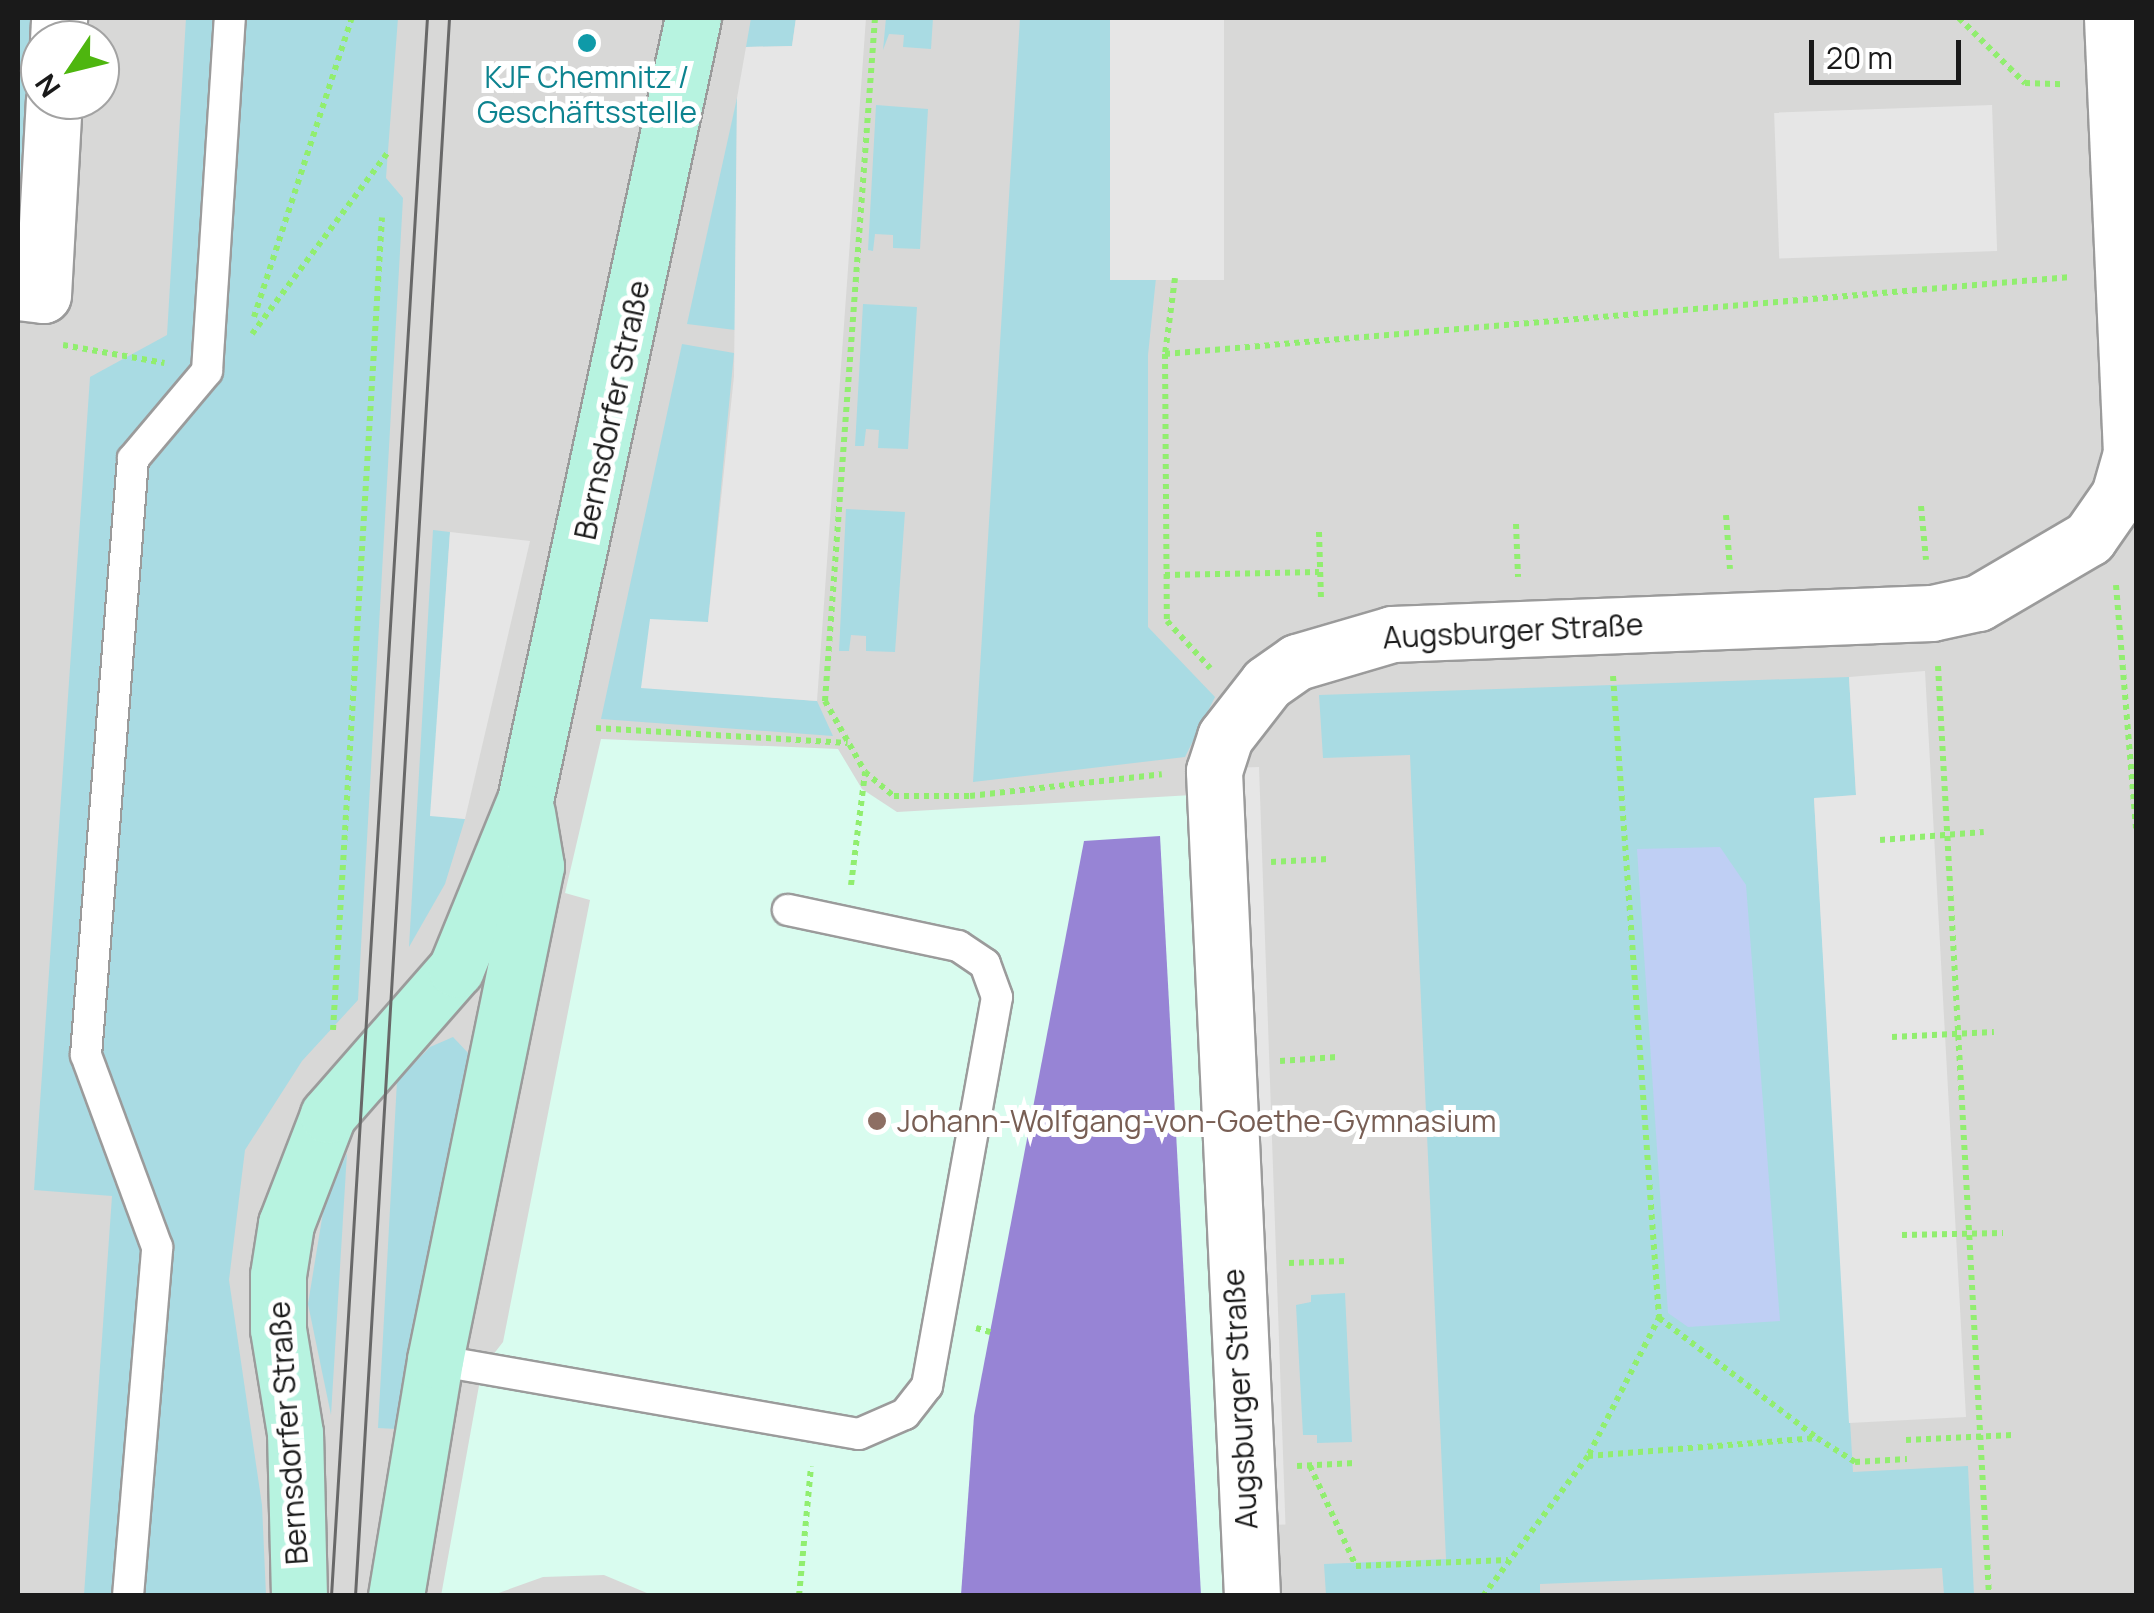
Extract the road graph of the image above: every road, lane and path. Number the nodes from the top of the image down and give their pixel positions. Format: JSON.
{"nodes":[{"id":1,"x":230,"y":18,"type":"edge"},
{"id":2,"x":352,"y":18,"type":"edge"},
{"id":3,"x":693,"y":18,"type":"edge"},
{"id":4,"x":875,"y":18,"type":"edge"},
{"id":5,"x":1959,"y":18,"type":"edge"},
{"id":6,"x":2112,"y":18,"type":"edge"},
{"id":7,"x":2114,"y":85,"type":"junction"},
{"id":8,"x":53,"y":120,"type":"edge"},
{"id":9,"x":388,"y":152,"type":"dead end"},
{"id":10,"x":382,"y":217,"type":"dead end"},
{"id":11,"x":2126,"y":272,"type":"junction"},
{"id":12,"x":1175,"y":278,"type":"dead end"},
{"id":13,"x":18,"y":292,"type":"edge"},
{"id":14,"x":55,"y":343,"type":"dead end"},
{"id":15,"x":1165,"y":354,"type":"junction"},
{"id":16,"x":206,"y":371,"type":"junction"},
{"id":17,"x":1319,"y":532,"type":"dead end"},
{"id":18,"x":2089,"y":538,"type":"junction"},
{"id":19,"x":1319,"y":572,"type":"junction"},
{"id":20,"x":1165,"y":575,"type":"junction"},
{"id":21,"x":1932,"y":613,"type":"junction"},
{"id":22,"x":1610,"y":624,"type":"junction"},
{"id":23,"x":1323,"y":652,"type":"junction"},
{"id":24,"x":1246,"y":704,"type":"junction"},
{"id":25,"x":544,"y":724,"type":"junction"},
{"id":26,"x":849,"y":743,"type":"junction"},
{"id":27,"x":1214,"y":771,"type":"junction"},
{"id":28,"x":865,"y":772,"type":"junction"},
{"id":29,"x":525,"y":800,"type":"junction"},
{"id":30,"x":2136,"y":828,"type":"edge"},
{"id":31,"x":1984,"y":832,"type":"dead end"},
{"id":32,"x":1948,"y":834,"type":"junction"},
{"id":33,"x":1880,"y":840,"type":"dead end"},
{"id":34,"x":1328,"y":859,"type":"dead end"},
{"id":35,"x":1271,"y":862,"type":"dead end"},
{"id":36,"x":788,"y":910,"type":"dead end"},
{"id":37,"x":846,"y":926,"type":"junction"},
{"id":38,"x":1959,"y":1032,"type":"junction"},
{"id":39,"x":1994,"y":1032,"type":"dead end"},
{"id":40,"x":332,"y":1036,"type":"dead end"},
{"id":41,"x":1892,"y":1037,"type":"dead end"},
{"id":42,"x":1337,"y":1057,"type":"dead end"},
{"id":43,"x":1279,"y":1062,"type":"dead end"},
{"id":44,"x":1970,"y":1233,"type":"junction"},
{"id":45,"x":2003,"y":1233,"type":"dead end"},
{"id":46,"x":1902,"y":1235,"type":"dead end"},
{"id":47,"x":1346,"y":1261,"type":"dead end"},
{"id":48,"x":1288,"y":1264,"type":"dead end"},
{"id":49,"x":1659,"y":1318,"type":"junction"},
{"id":50,"x":435,"y":1360,"type":"junction"},
{"id":51,"x":815,"y":1430,"type":"junction"},
{"id":52,"x":2013,"y":1435,"type":"dead end"},
{"id":53,"x":1981,"y":1437,"type":"junction"},
{"id":54,"x":1817,"y":1438,"type":"junction"},
{"id":55,"x":1906,"y":1440,"type":"dead end"},
{"id":56,"x":1588,"y":1456,"type":"junction"},
{"id":57,"x":1907,"y":1459,"type":"dead end"},
{"id":58,"x":1355,"y":1463,"type":"dead end"},
{"id":59,"x":1296,"y":1466,"type":"dead end"},
{"id":60,"x":1310,"y":1466,"type":"junction"},
{"id":61,"x":1510,"y":1560,"type":"junction"},
{"id":62,"x":128,"y":1596,"type":"edge"},
{"id":63,"x":298,"y":1596,"type":"edge"},
{"id":64,"x":396,"y":1596,"type":"edge"},
{"id":65,"x":799,"y":1596,"type":"edge"},
{"id":66,"x":1252,"y":1596,"type":"edge"},
{"id":67,"x":1483,"y":1596,"type":"edge"},
{"id":68,"x":1989,"y":1596,"type":"edge"}],
"edges":[{"from":1,"to":16,"type":"lane"},
{"from":2,"to":9,"type":"path"},
{"from":3,"to":25,"type":"street","name":"Bernsdorfer Straße"},
{"from":4,"to":26,"type":"path"},
{"from":5,"to":7,"type":"path"},
{"from":6,"to":7,"type":"street","name":"Augsburger Straße"},
{"from":7,"to":11,"type":"street","name":"Augsburger Straße"},
{"from":8,"to":13,"type":"street"},
{"from":10,"to":40,"type":"path"},
{"from":11,"to":15,"type":"path"},
{"from":11,"to":18,"type":"street","name":"Augsburger Straße"},
{"from":12,"to":15,"type":"path"},
{"from":14,"to":16,"type":"path"},
{"from":15,"to":20,"type":"path"},
{"from":16,"to":62,"type":"lane"},
{"from":17,"to":19,"type":"path"},
{"from":18,"to":21,"type":"street","name":"Augsburger Straße"},
{"from":18,"to":30,"type":"path"},
{"from":19,"to":20,"type":"path"},
{"from":19,"to":23,"type":"path"},
{"from":20,"to":24,"type":"path"},
{"from":21,"to":22,"type":"street","name":"Augsburger Straße"},
{"from":21,"to":32,"type":"path"},
{"from":22,"to":23,"type":"street","name":"Augsburger Straße"},
{"from":22,"to":49,"type":"path"},
{"from":23,"to":24,"type":"street","name":"Augsburger Straße"},
{"from":24,"to":27,"type":"street","name":"Augsburger Straße"},
{"from":25,"to":26,"type":"path"},
{"from":25,"to":29,"type":"street","name":"Bernsdorfer Straße"},
{"from":26,"to":28,"type":"path"},
{"from":27,"to":28,"type":"path"},
{"from":27,"to":66,"type":"street","name":"Augsburger Straße"},
{"from":28,"to":37,"type":"path"},
{"from":29,"to":50,"type":"street","name":"Bernsdorfer Straße"},
{"from":29,"to":63,"type":"street","name":"Bernsdorfer Straße"},
{"from":31,"to":32,"type":"path"},
{"from":32,"to":33,"type":"path"},
{"from":32,"to":38,"type":"path"},
{"from":34,"to":35,"type":"path"},
{"from":36,"to":37,"type":"lane"},
{"from":37,"to":51,"type":"lane"},
{"from":38,"to":39,"type":"path"},
{"from":38,"to":41,"type":"path"},
{"from":38,"to":44,"type":"path"},
{"from":42,"to":43,"type":"path"},
{"from":44,"to":45,"type":"path"},
{"from":44,"to":46,"type":"path"},
{"from":44,"to":53,"type":"path"},
{"from":47,"to":48,"type":"path"},
{"from":49,"to":54,"type":"path"},
{"from":49,"to":56,"type":"path"},
{"from":50,"to":51,"type":"lane"},
{"from":50,"to":64,"type":"street","name":"Bernsdorfer Straße"},
{"from":51,"to":65,"type":"path"},
{"from":52,"to":53,"type":"path"},
{"from":53,"to":55,"type":"path"},
{"from":53,"to":68,"type":"path"},
{"from":54,"to":56,"type":"path"},
{"from":54,"to":57,"type":"path"},
{"from":56,"to":61,"type":"path"},
{"from":58,"to":60,"type":"path"},
{"from":59,"to":60,"type":"path"},
{"from":60,"to":61,"type":"path"},
{"from":61,"to":67,"type":"path"}]}
